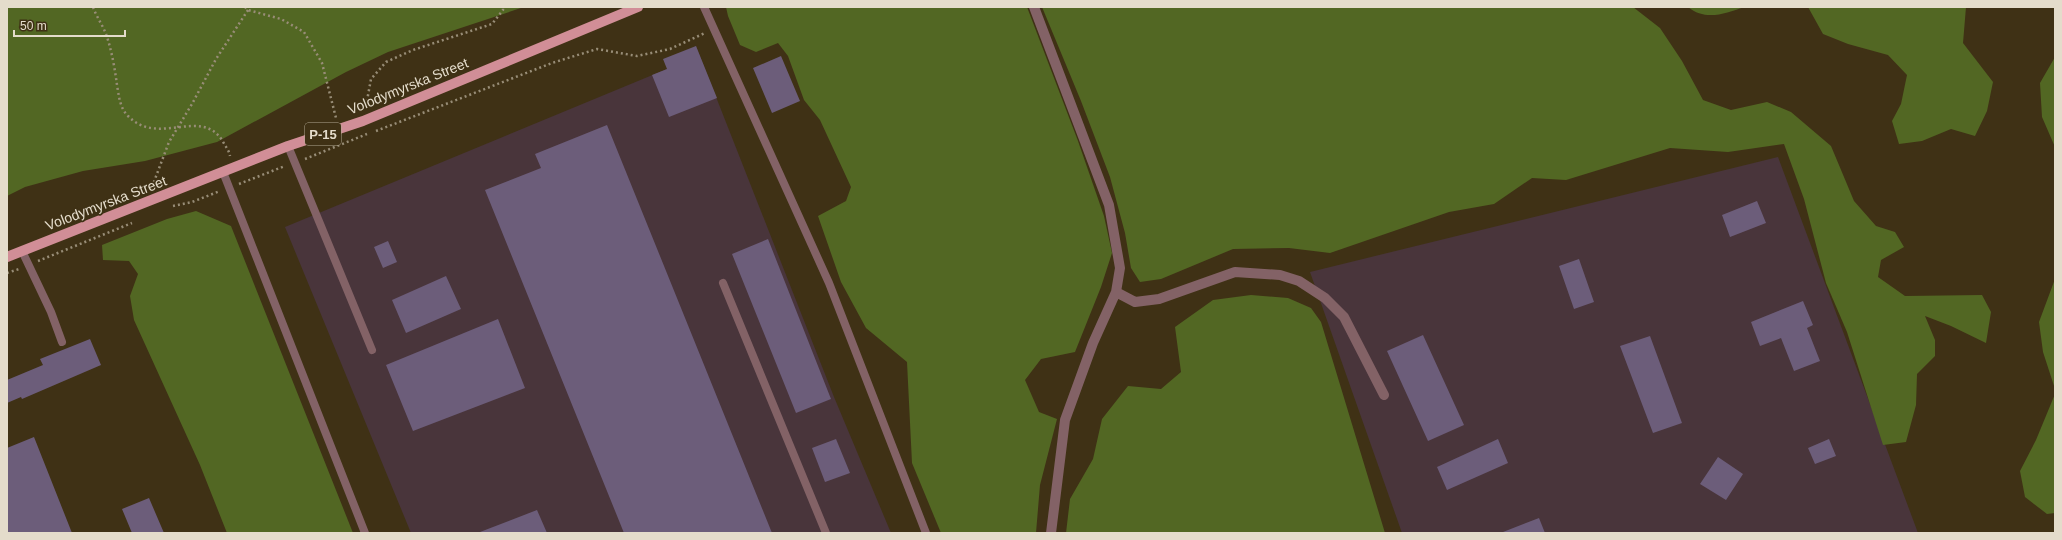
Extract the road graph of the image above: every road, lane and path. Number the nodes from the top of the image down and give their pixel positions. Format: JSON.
{"nodes":[{"id":1,"x":93,"y":7,"type":"edge"},
{"id":2,"x":246,"y":7,"type":"edge"},
{"id":3,"x":503,"y":7,"type":"edge"},
{"id":4,"x":638,"y":7,"type":"edge"},
{"id":5,"x":704,"y":7,"type":"edge"},
{"id":6,"x":1034,"y":7,"type":"edge"},
{"id":7,"x":248,"y":10,"type":"junction"},
{"id":8,"x":713,"y":30,"type":"junction"},
{"id":9,"x":363,"y":121,"type":"junction"},
{"id":10,"x":180,"y":126,"type":"junction"},
{"id":11,"x":338,"y":128,"type":"junction"},
{"id":12,"x":288,"y":146,"type":"junction"},
{"id":13,"x":296,"y":162,"type":"junction"},
{"id":14,"x":228,"y":170,"type":"junction"},
{"id":15,"x":231,"y":187,"type":"junction"},
{"id":16,"x":149,"y":202,"type":"junction"},
{"id":17,"x":169,"y":207,"type":"dead end"},
{"id":18,"x":137,"y":220,"type":"dead end"},
{"id":19,"x":22,"y":251,"type":"junction"},
{"id":20,"x":7,"y":257,"type":"edge"},
{"id":21,"x":29,"y":265,"type":"junction"},
{"id":22,"x":7,"y":273,"type":"edge"},
{"id":23,"x":723,"y":283,"type":"dead end"},
{"id":24,"x":1116,"y":292,"type":"junction"},
{"id":25,"x":62,"y":342,"type":"dead end"},
{"id":26,"x":372,"y":350,"type":"dead end"},
{"id":27,"x":1384,"y":395,"type":"dead end"},
{"id":28,"x":366,"y":533,"type":"edge"},
{"id":29,"x":826,"y":533,"type":"edge"},
{"id":30,"x":926,"y":533,"type":"edge"},
{"id":31,"x":1051,"y":533,"type":"edge"}],
"edges":[{"from":1,"to":10,"type":"path"},
{"from":2,"to":7,"type":"path"},
{"from":3,"to":9,"type":"path"},
{"from":4,"to":9,"type":"main road","name":"Volodymyrska Street","number":"Р-15"},
{"from":5,"to":8,"type":"lane"},
{"from":6,"to":24,"type":"street"},
{"from":7,"to":10,"type":"path"},
{"from":7,"to":11,"type":"path"},
{"from":8,"to":13,"type":"path"},
{"from":8,"to":30,"type":"lane"},
{"from":9,"to":11,"type":"main road","name":"Volodymyrska Street","number":"Р-15"},
{"from":10,"to":14,"type":"path"},
{"from":10,"to":16,"type":"path"},
{"from":11,"to":12,"type":"main road","name":"Volodymyrska Street","number":"Р-15"},
{"from":12,"to":13,"type":"lane"},
{"from":12,"to":14,"type":"main road","name":"Volodymyrska Street","number":"Р-15"},
{"from":13,"to":15,"type":"path"},
{"from":13,"to":26,"type":"lane"},
{"from":14,"to":15,"type":"lane"},
{"from":14,"to":16,"type":"main road","name":"Volodymyrska Street","number":"Р-15"},
{"from":15,"to":17,"type":"path"},
{"from":15,"to":28,"type":"lane"},
{"from":16,"to":19,"type":"main road","name":"Volodymyrska Street","number":"Р-15"},
{"from":18,"to":21,"type":"path"},
{"from":19,"to":20,"type":"main road","name":"Volodymyrska Street","number":"Р-15"},
{"from":19,"to":21,"type":"lane"},
{"from":21,"to":22,"type":"path"},
{"from":21,"to":25,"type":"lane"},
{"from":23,"to":29,"type":"lane"},
{"from":24,"to":27,"type":"street"},
{"from":24,"to":31,"type":"street"}]}
